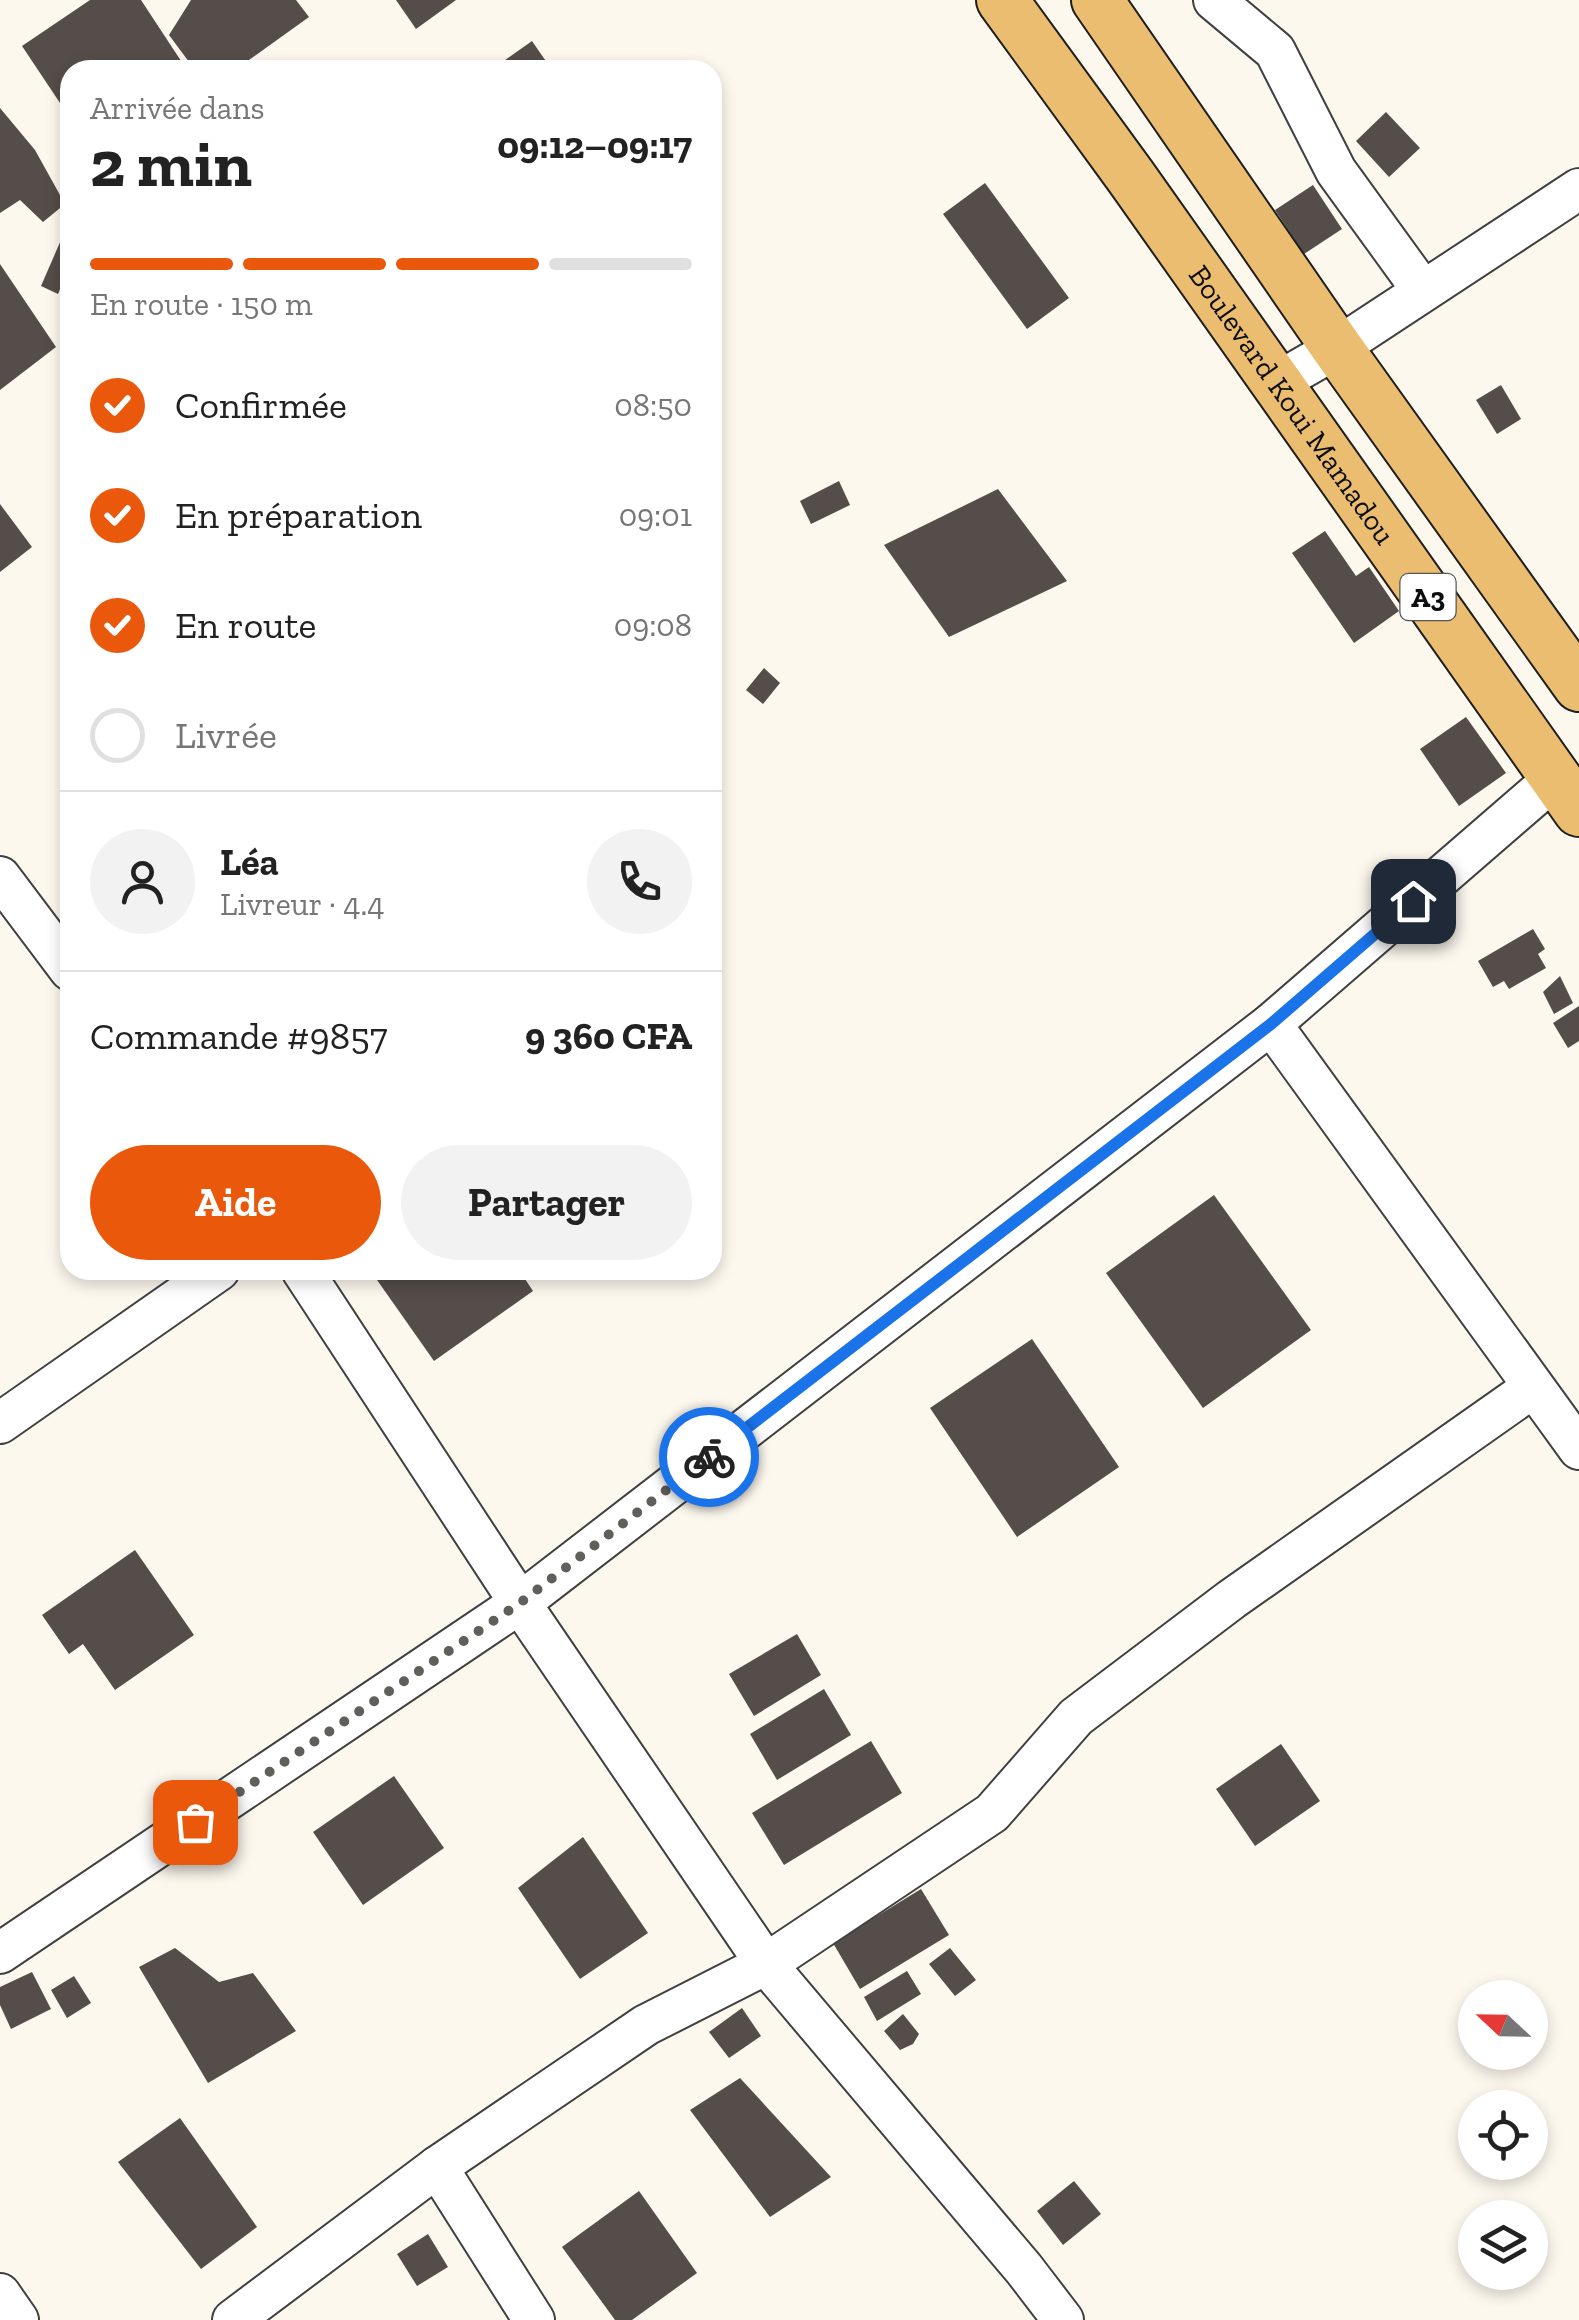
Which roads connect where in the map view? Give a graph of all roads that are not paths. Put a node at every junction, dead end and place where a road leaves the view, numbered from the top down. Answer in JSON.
{"nodes":[{"id":1,"x":1002,"y":0,"type":"edge"},
{"id":2,"x":1097,"y":0,"type":"edge"},
{"id":3,"x":1214,"y":0,"type":"edge"},
{"id":4,"x":1579,"y":189,"type":"edge"},
{"id":5,"x":1423,"y":291,"type":"junction"},
{"id":6,"x":1337,"y":348,"type":"junction"},
{"id":7,"x":1276,"y":383,"type":"junction"},
{"id":8,"x":1579,"y":686,"type":"edge"},
{"id":9,"x":1567,"y":795,"type":"edge"},
{"id":10,"x":0,"y":878,"type":"edge"},
{"id":11,"x":60,"y":957,"type":"edge"},
{"id":12,"x":1271,"y":1024,"type":"junction"},
{"id":13,"x":205,"y":1280,"type":"edge"},
{"id":14,"x":309,"y":1280,"type":"edge"},
{"id":15,"x":1532,"y":1388,"type":"junction"},
{"id":16,"x":0,"y":1423,"type":"edge"},
{"id":17,"x":1579,"y":1449,"type":"edge"},
{"id":18,"x":520,"y":1603,"type":"junction"},
{"id":19,"x":0,"y":1954,"type":"edge"},
{"id":20,"x":766,"y":1964,"type":"junction"},
{"id":21,"x":436,"y":2167,"type":"junction"},
{"id":22,"x":0,"y":2294,"type":"edge"},
{"id":23,"x":18,"y":2320,"type":"edge"},
{"id":24,"x":233,"y":2320,"type":"edge"},
{"id":25,"x":534,"y":2320,"type":"edge"},
{"id":26,"x":1062,"y":2320,"type":"edge"}],
"edges":[{"from":1,"to":7,"type":"main road","name":"Boulevard Koui Mamadou","number":"A3"},
{"from":2,"to":6,"type":"main road","number":"A3"},
{"from":3,"to":5,"type":"street"},
{"from":4,"to":5,"type":"street"},
{"from":5,"to":6,"type":"street"},
{"from":6,"to":7,"type":"street"},
{"from":6,"to":8,"type":"main road","number":"A3"},
{"from":7,"to":9,"type":"main road","name":"Boulevard Koui Mamadou","number":"A3"},
{"from":9,"to":12,"type":"street"},
{"from":10,"to":11,"type":"street"},
{"from":12,"to":15,"type":"street"},
{"from":12,"to":18,"type":"street"},
{"from":13,"to":16,"type":"street"},
{"from":14,"to":18,"type":"street"},
{"from":15,"to":17,"type":"street"},
{"from":15,"to":20,"type":"street"},
{"from":18,"to":19,"type":"street"},
{"from":18,"to":20,"type":"street"},
{"from":20,"to":21,"type":"street"},
{"from":20,"to":26,"type":"street"},
{"from":21,"to":24,"type":"street"},
{"from":21,"to":25,"type":"street"},
{"from":22,"to":23,"type":"street"}]}
